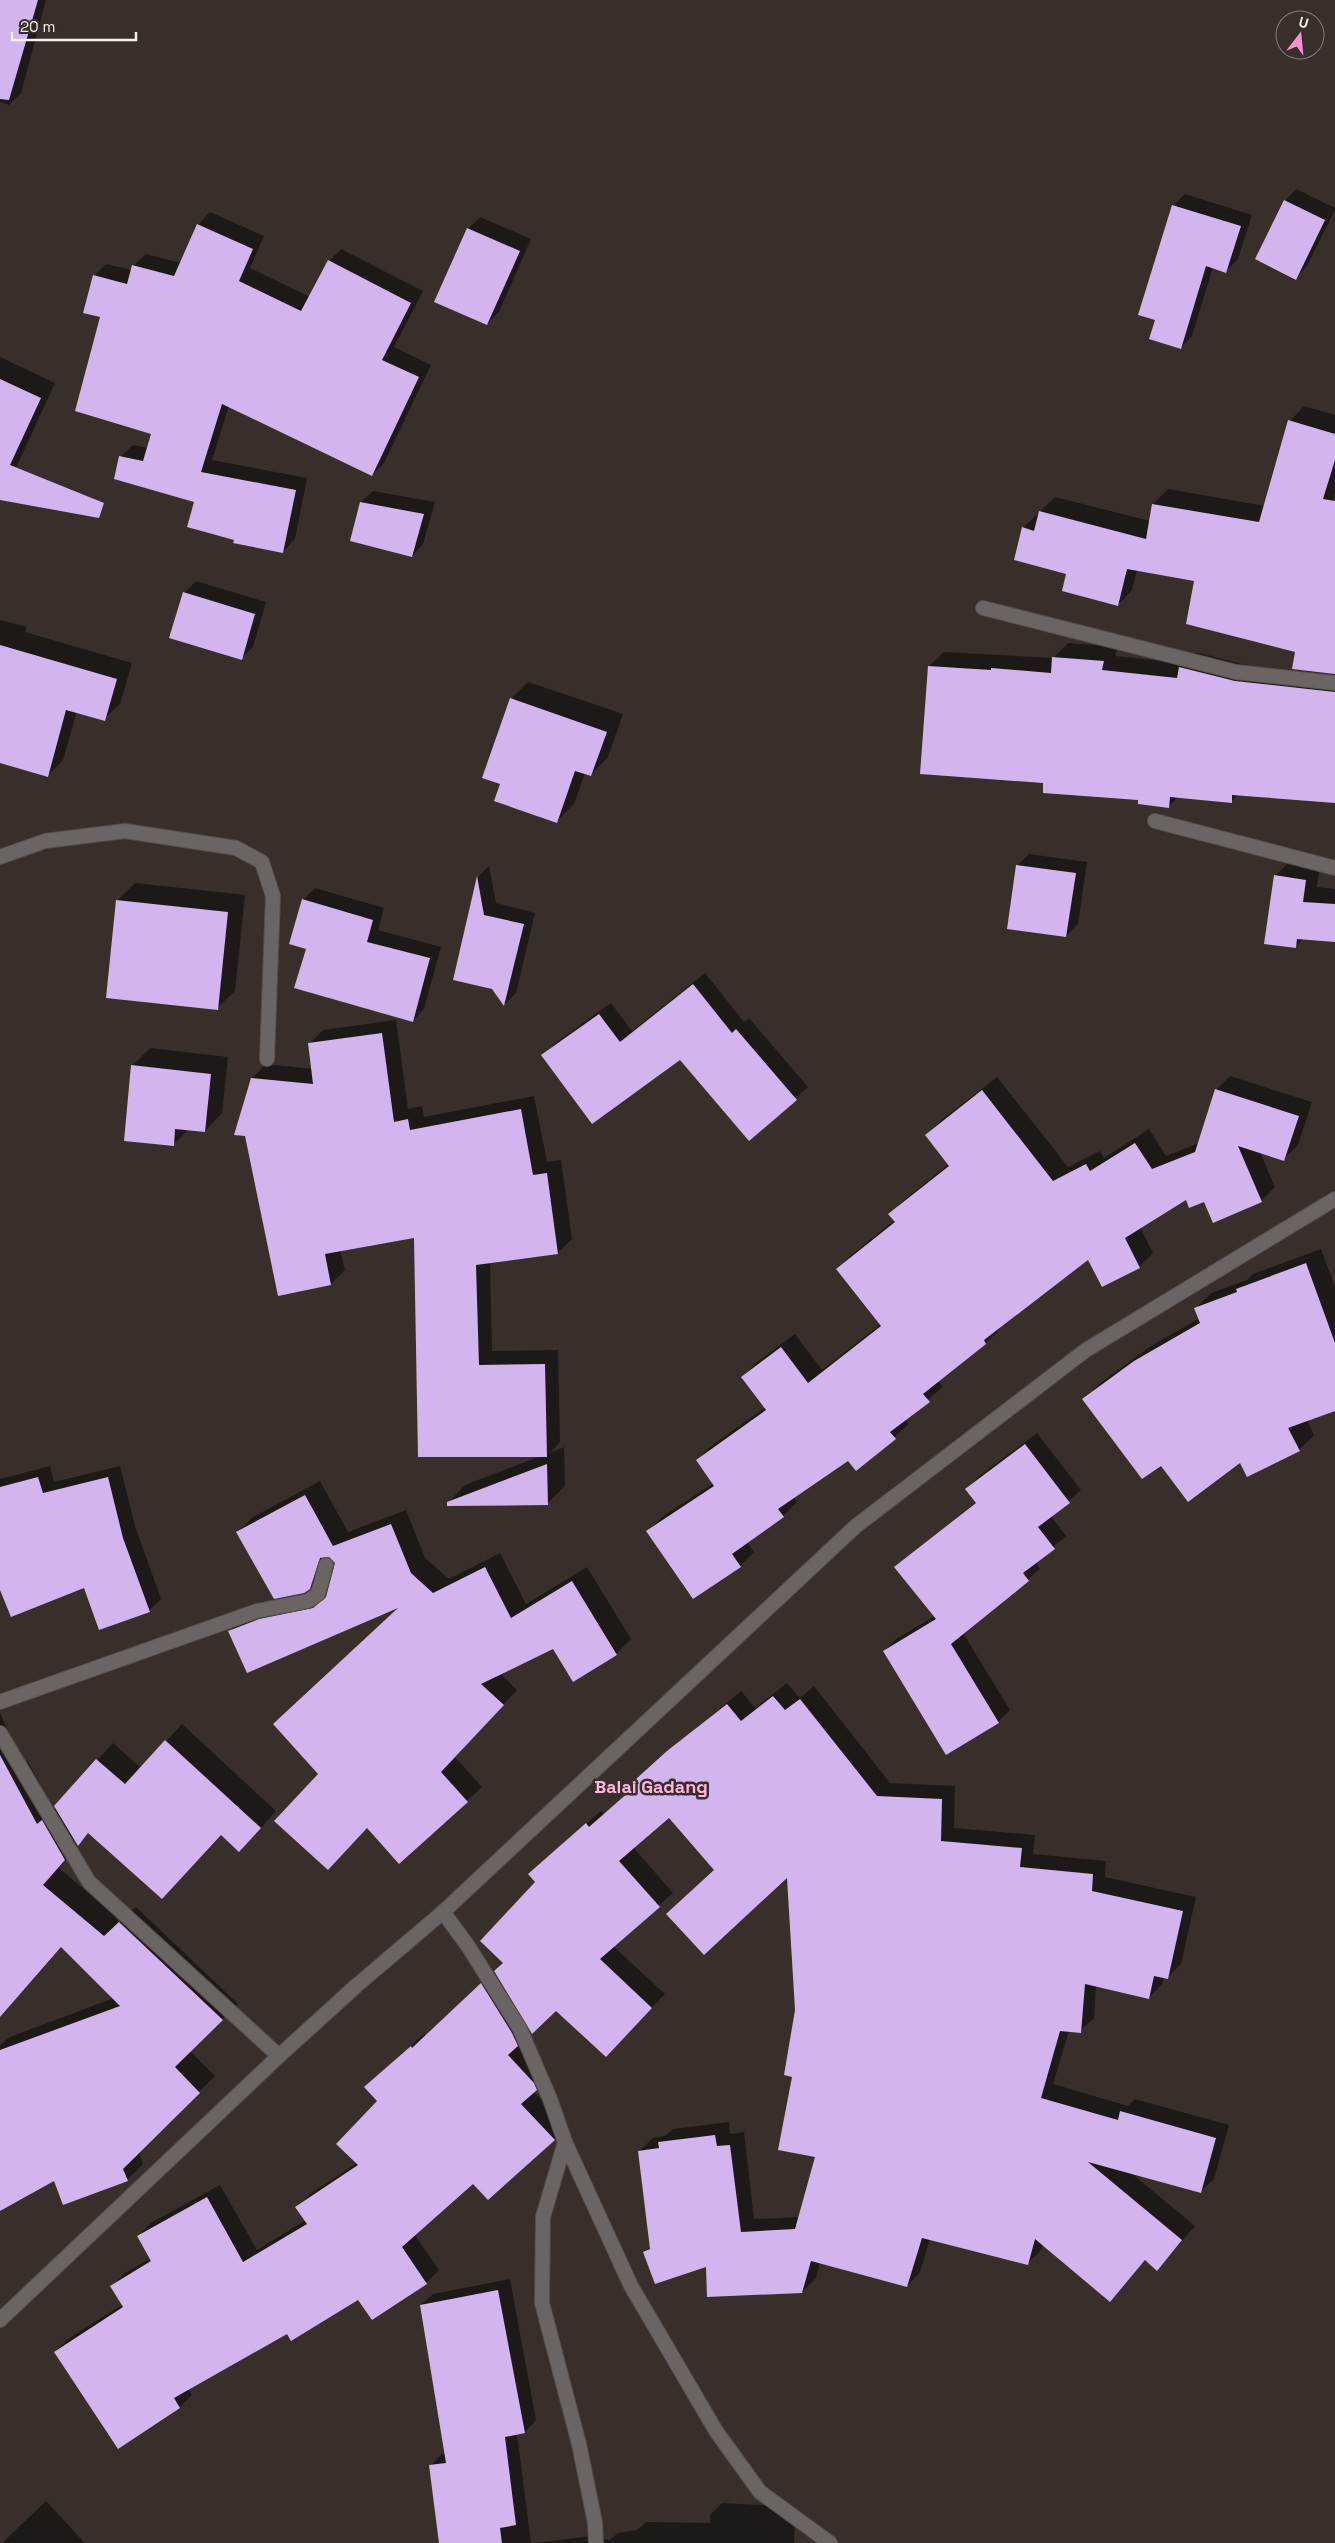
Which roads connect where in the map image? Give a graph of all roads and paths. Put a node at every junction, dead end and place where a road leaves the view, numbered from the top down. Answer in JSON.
{"nodes":[{"id":1,"x":983,"y":608,"type":"dead end"},
{"id":2,"x":1335,"y":683,"type":"edge"},
{"id":3,"x":1155,"y":821,"type":"dead end"},
{"id":4,"x":0,"y":856,"type":"edge"},
{"id":5,"x":1335,"y":868,"type":"edge"},
{"id":6,"x":267,"y":1059,"type":"dead end"},
{"id":7,"x":1335,"y":1198,"type":"edge"},
{"id":8,"x":326,"y":1565,"type":"dead end"},
{"id":9,"x":0,"y":1702,"type":"edge"},
{"id":10,"x":0,"y":1733,"type":"edge"},
{"id":11,"x":444,"y":1912,"type":"junction"},
{"id":12,"x":279,"y":2056,"type":"junction"},
{"id":13,"x":565,"y":2142,"type":"junction"},
{"id":14,"x":0,"y":2320,"type":"edge"},
{"id":15,"x":596,"y":2543,"type":"edge"},
{"id":16,"x":830,"y":2543,"type":"edge"}],
"edges":[{"from":1,"to":2,"type":"street"},
{"from":3,"to":5,"type":"street"},
{"from":4,"to":6,"type":"street"},
{"from":7,"to":11,"type":"street"},
{"from":8,"to":9,"type":"street"},
{"from":10,"to":12,"type":"street"},
{"from":11,"to":12,"type":"street"},
{"from":11,"to":13,"type":"street"},
{"from":12,"to":14,"type":"street"},
{"from":13,"to":15,"type":"street"},
{"from":13,"to":16,"type":"street"}]}
